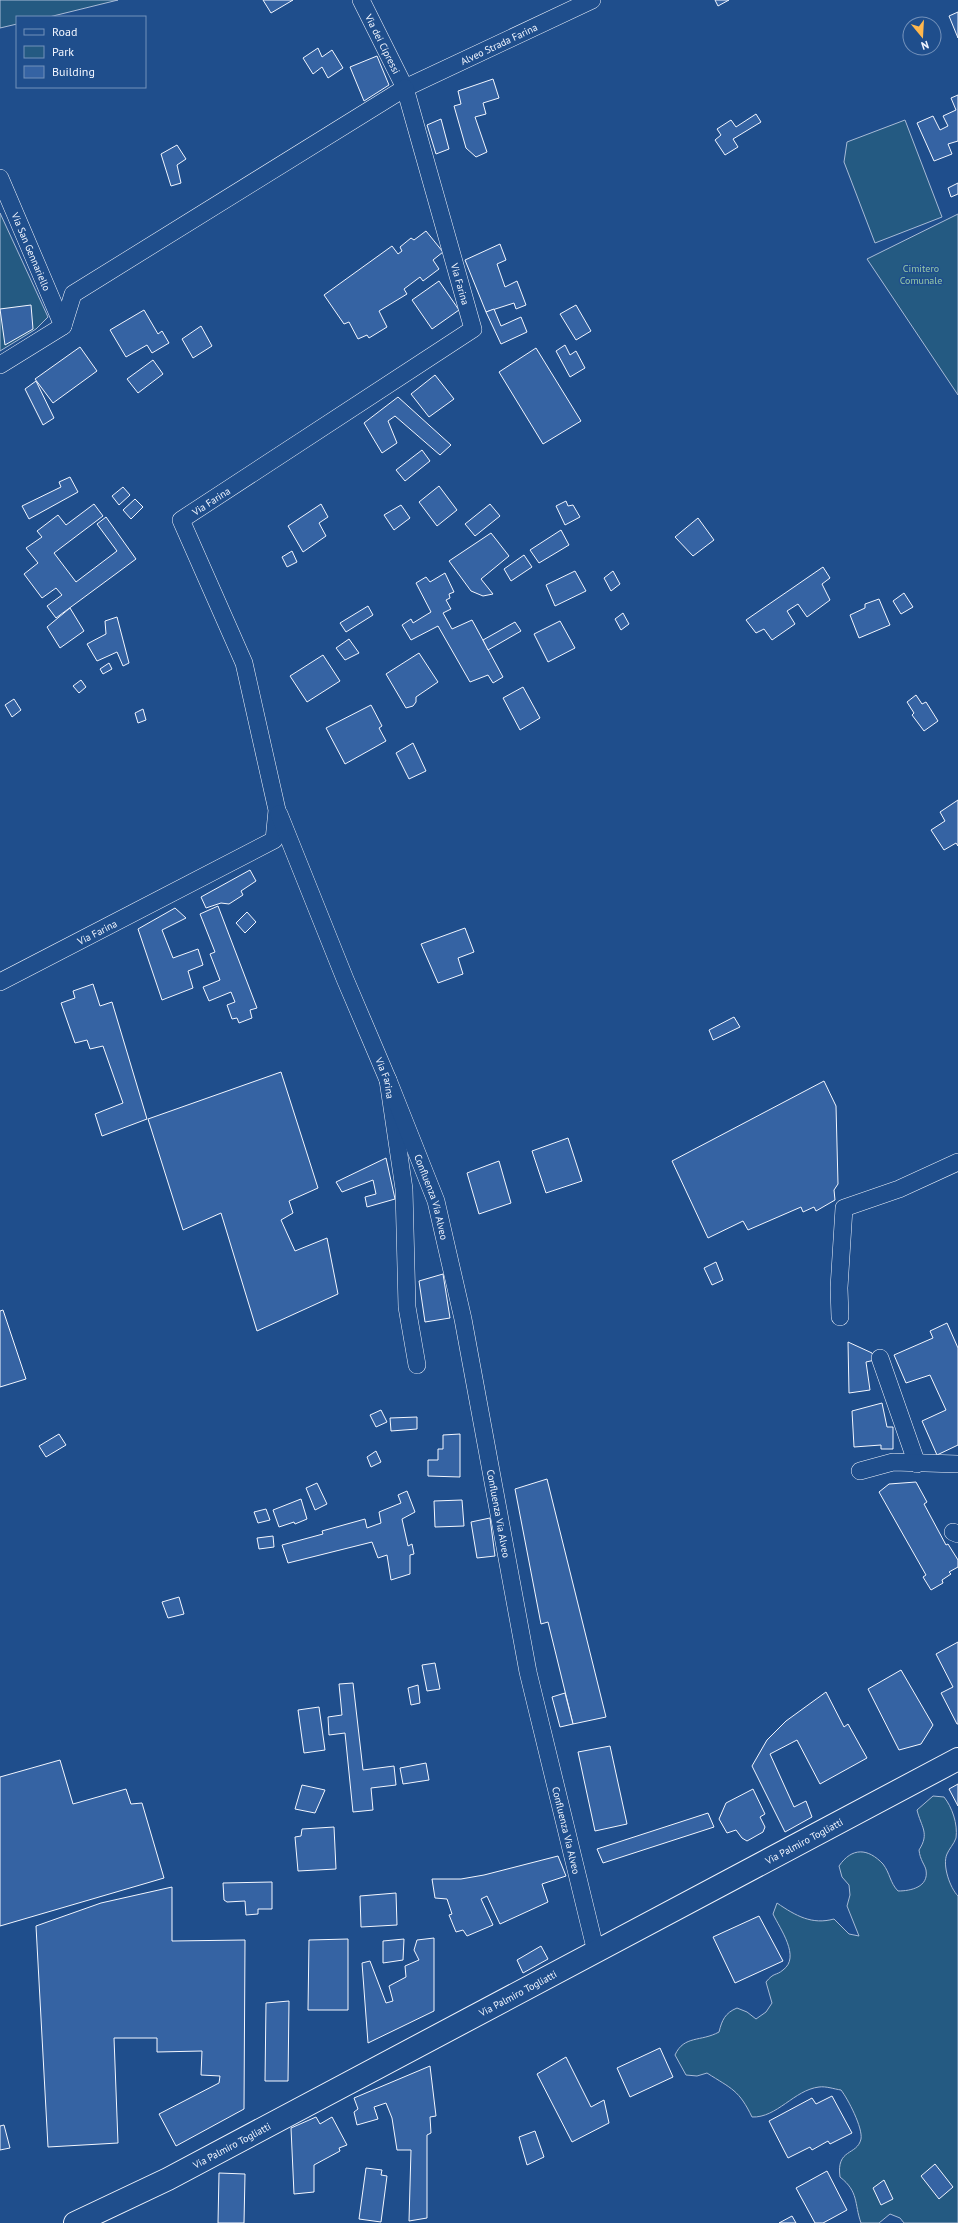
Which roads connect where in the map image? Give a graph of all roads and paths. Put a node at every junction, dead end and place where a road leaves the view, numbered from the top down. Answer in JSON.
{"nodes":[{"id":1,"x":361,"y":0,"type":"edge"},
{"id":2,"x":592,"y":0,"type":"edge"},
{"id":3,"x":405,"y":88,"type":"junction"},
{"id":4,"x":0,"y":178,"type":"edge"},
{"id":5,"x":63,"y":326,"type":"junction"},
{"id":6,"x":0,"y":365,"type":"edge"},
{"id":7,"x":277,"y":810,"type":"junction"},
{"id":8,"x":0,"y":982,"type":"edge"},
{"id":9,"x":388,"y":1080,"type":"junction"},
{"id":10,"x":958,"y":1162,"type":"edge"},
{"id":11,"x":840,"y":1317,"type":"dead end"},
{"id":12,"x":880,"y":1358,"type":"dead end"},
{"id":13,"x":417,"y":1365,"type":"dead end"},
{"id":14,"x":917,"y":1464,"type":"junction"},
{"id":15,"x":958,"y":1464,"type":"edge"},
{"id":16,"x":860,"y":1471,"type":"dead end"},
{"id":17,"x":958,"y":1759,"type":"edge"},
{"id":18,"x":596,"y":1952,"type":"junction"},
{"id":19,"x":75,"y":2223,"type":"edge"}],
"edges":[{"from":1,"to":3,"type":"street","name":"Via dei Cipressi"},
{"from":2,"to":3,"type":"street","name":"Alveo Strada Farina"},
{"from":3,"to":5,"type":"street"},
{"from":3,"to":7,"type":"street","name":"Via Farina"},
{"from":4,"to":5,"type":"street","name":"Via San Gennariello"},
{"from":5,"to":6,"type":"street"},
{"from":7,"to":8,"type":"street","name":"Via Farina"},
{"from":7,"to":9,"type":"street","name":"Via Farina"},
{"from":9,"to":13,"type":"street","name":"Via Farina"},
{"from":9,"to":18,"type":"street","name":"Confluenza Via Alveo"},
{"from":10,"to":11,"type":"street"},
{"from":12,"to":14,"type":"street"},
{"from":14,"to":15,"type":"street"},
{"from":14,"to":16,"type":"street"},
{"from":17,"to":18,"type":"street","name":"Via Palmiro Togliatti"},
{"from":18,"to":19,"type":"street","name":"Via Palmiro Togliatti"}]}
